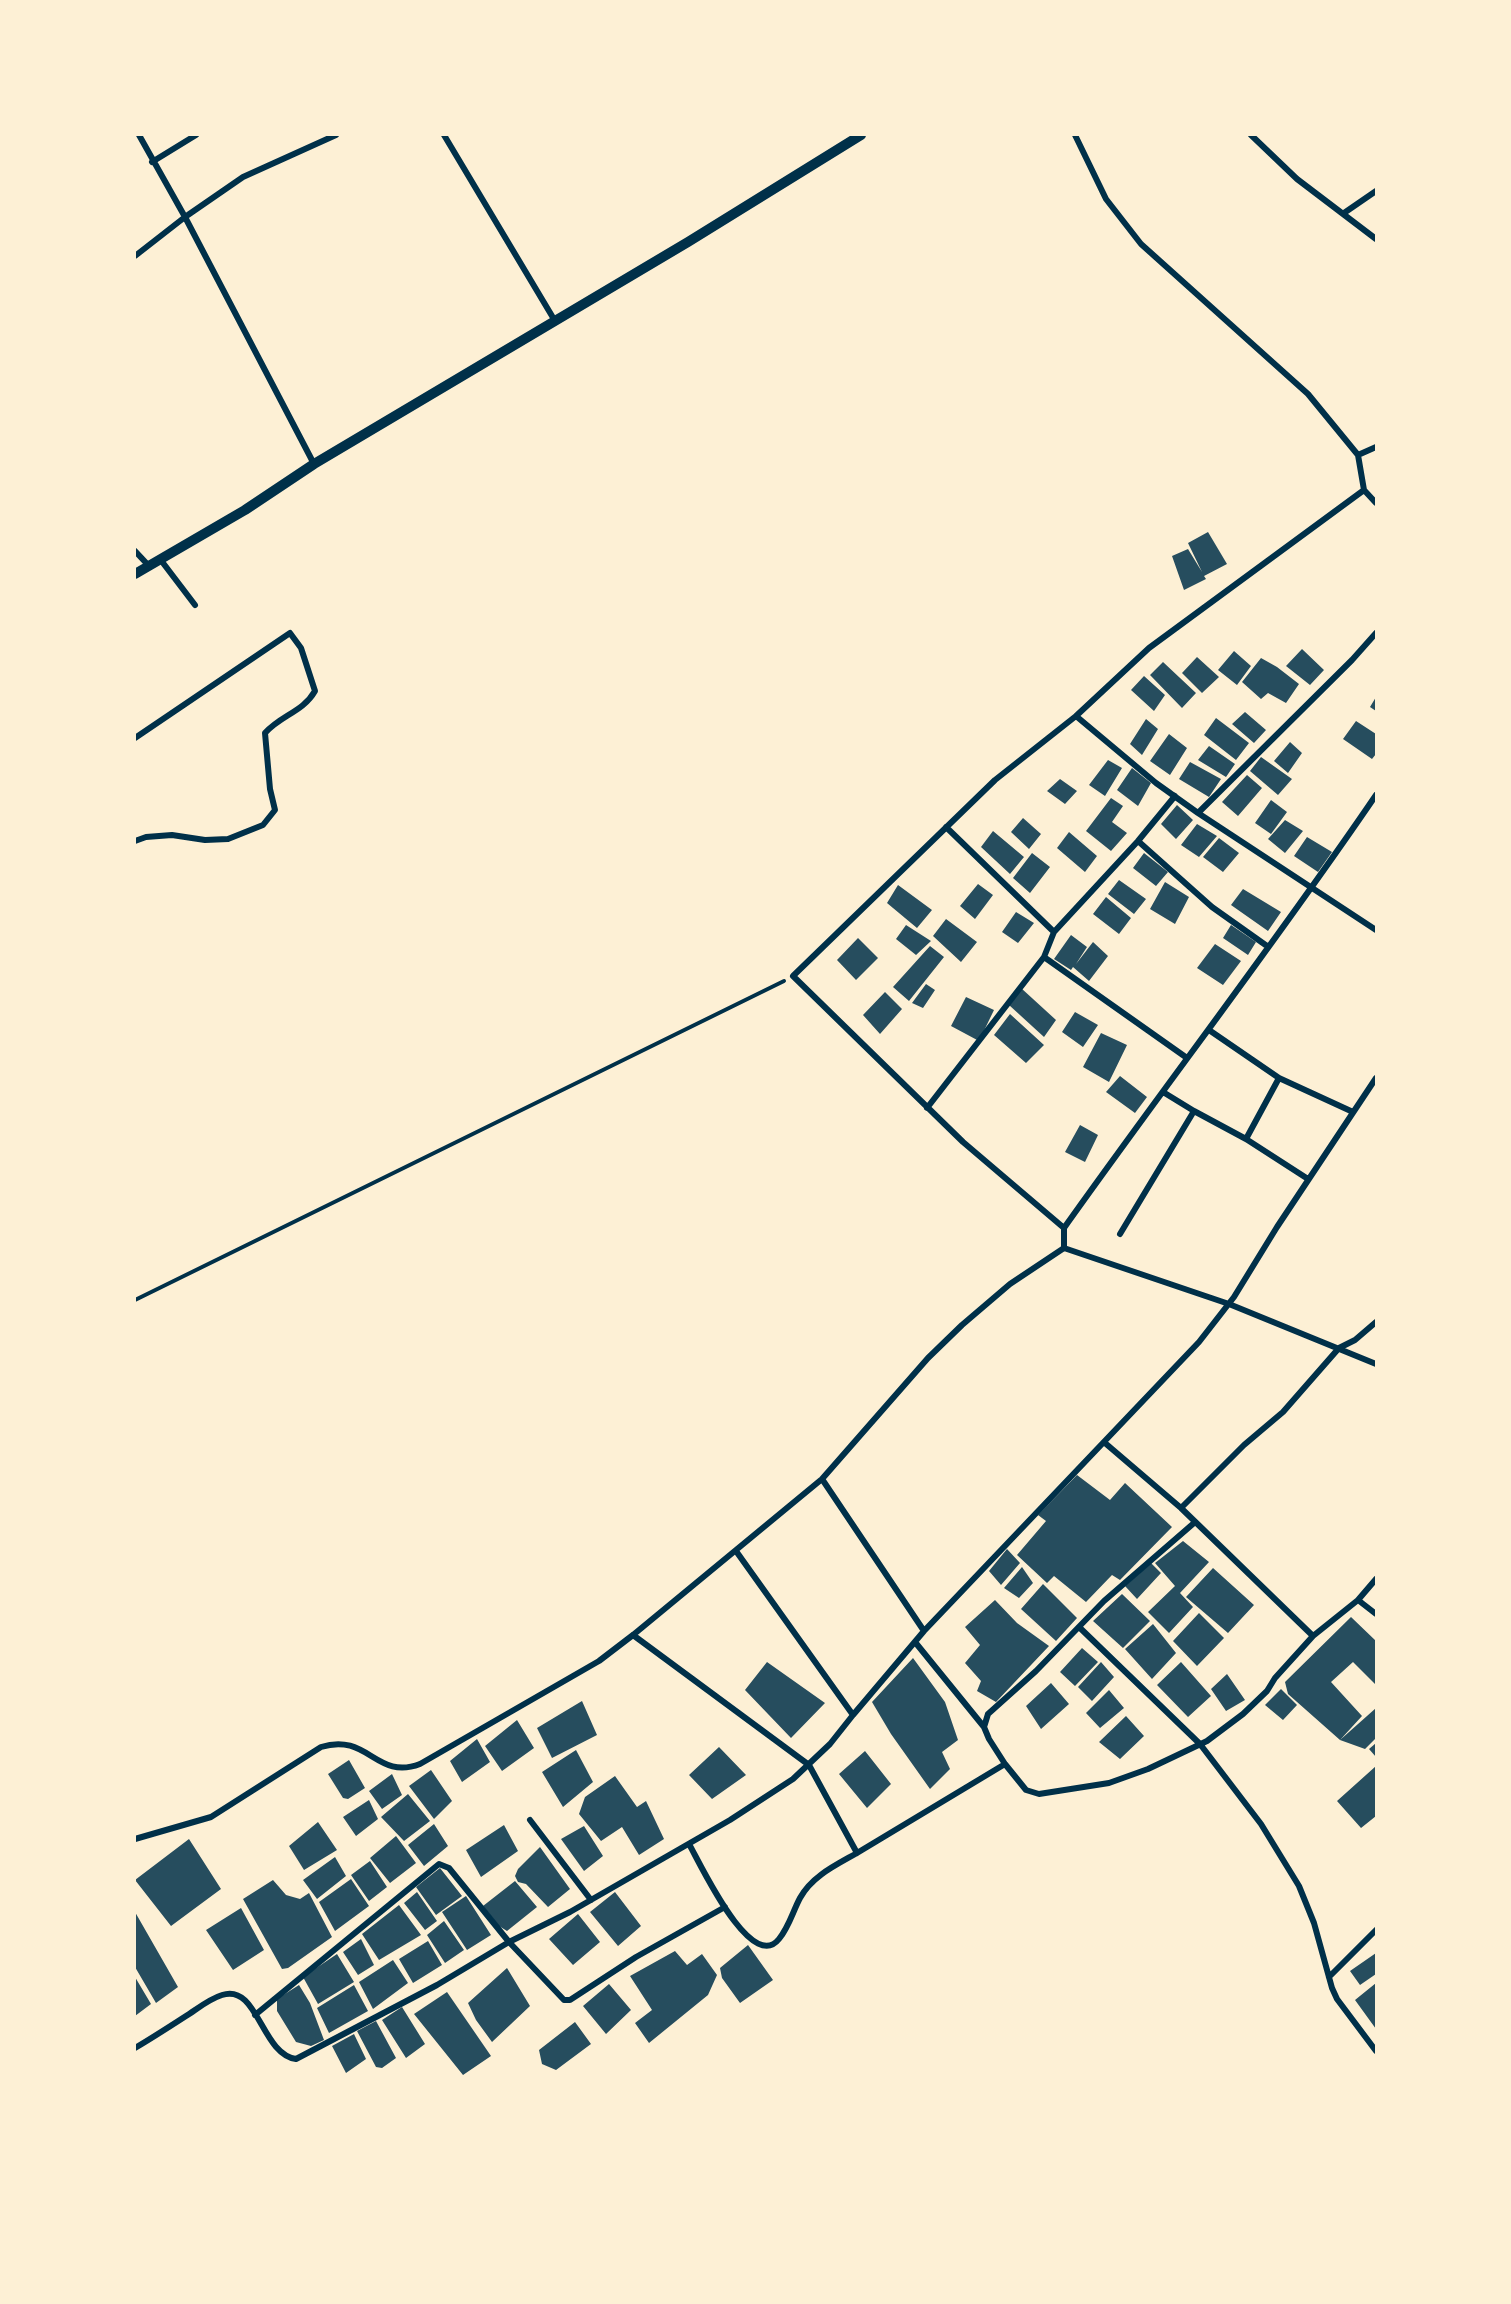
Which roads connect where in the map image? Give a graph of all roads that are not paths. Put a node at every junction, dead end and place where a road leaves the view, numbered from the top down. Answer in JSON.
{"nodes":[{"id":1,"x":139,"y":135,"type":"edge"},
{"id":2,"x":196,"y":135,"type":"edge"},
{"id":3,"x":336,"y":135,"type":"edge"},
{"id":4,"x":444,"y":135,"type":"edge"},
{"id":5,"x":861,"y":135,"type":"edge"},
{"id":6,"x":1075,"y":135,"type":"edge"},
{"id":7,"x":1251,"y":135,"type":"edge"},
{"id":8,"x":152,"y":162,"type":"junction"},
{"id":9,"x":1376,"y":191,"type":"edge"},
{"id":10,"x":1344,"y":213,"type":"junction"},
{"id":11,"x":185,"y":217,"type":"junction"},
{"id":12,"x":1376,"y":239,"type":"edge"},
{"id":13,"x":135,"y":256,"type":"edge"},
{"id":14,"x":556,"y":321,"type":"junction"},
{"id":15,"x":1376,"y":447,"type":"edge"},
{"id":16,"x":1358,"y":455,"type":"junction"},
{"id":17,"x":314,"y":464,"type":"junction"},
{"id":18,"x":1364,"y":490,"type":"junction"},
{"id":19,"x":1376,"y":503,"type":"edge"},
{"id":20,"x":135,"y":551,"type":"edge"},
{"id":21,"x":160,"y":559,"type":"junction"},
{"id":22,"x":149,"y":566,"type":"junction"},
{"id":23,"x":135,"y":574,"type":"edge"},
{"id":24,"x":195,"y":605,"type":"dead end"},
{"id":25,"x":1376,"y":633,"type":"edge"},
{"id":26,"x":1076,"y":716,"type":"junction"},
{"id":27,"x":135,"y":738,"type":"edge"},
{"id":28,"x":1376,"y":795,"type":"edge"},
{"id":29,"x":1175,"y":796,"type":"junction"},
{"id":30,"x":1198,"y":813,"type":"junction"},
{"id":31,"x":946,"y":827,"type":"junction"},
{"id":32,"x":135,"y":841,"type":"edge"},
{"id":33,"x":1138,"y":841,"type":"junction"},
{"id":34,"x":1311,"y":889,"type":"junction"},
{"id":35,"x":1376,"y":930,"type":"edge"},
{"id":36,"x":1054,"y":932,"type":"junction"},
{"id":37,"x":1267,"y":946,"type":"junction"},
{"id":38,"x":1044,"y":957,"type":"junction"},
{"id":39,"x":1209,"y":1030,"type":"junction"},
{"id":40,"x":1187,"y":1058,"type":"junction"},
{"id":41,"x":1279,"y":1078,"type":"junction"},
{"id":42,"x":1376,"y":1078,"type":"edge"},
{"id":43,"x":1163,"y":1092,"type":"junction"},
{"id":44,"x":927,"y":1108,"type":"junction"},
{"id":45,"x":1194,"y":1112,"type":"junction"},
{"id":46,"x":1353,"y":1112,"type":"junction"},
{"id":47,"x":1245,"y":1139,"type":"junction"},
{"id":48,"x":1308,"y":1179,"type":"junction"},
{"id":49,"x":1064,"y":1228,"type":"junction"},
{"id":50,"x":1120,"y":1234,"type":"dead end"},
{"id":51,"x":1064,"y":1248,"type":"junction"},
{"id":52,"x":1229,"y":1304,"type":"junction"},
{"id":53,"x":1376,"y":1322,"type":"edge"},
{"id":54,"x":1339,"y":1348,"type":"junction"},
{"id":55,"x":1376,"y":1364,"type":"edge"},
{"id":56,"x":1105,"y":1443,"type":"junction"},
{"id":57,"x":822,"y":1479,"type":"junction"},
{"id":58,"x":1181,"y":1508,"type":"junction"},
{"id":59,"x":1194,"y":1523,"type":"junction"},
{"id":60,"x":736,"y":1551,"type":"junction"},
{"id":61,"x":1376,"y":1579,"type":"edge"},
{"id":62,"x":1358,"y":1600,"type":"junction"},
{"id":63,"x":1376,"y":1614,"type":"edge"},
{"id":64,"x":1079,"y":1627,"type":"junction"},
{"id":65,"x":924,"y":1631,"type":"junction"},
{"id":66,"x":633,"y":1635,"type":"junction"},
{"id":67,"x":1313,"y":1636,"type":"junction"},
{"id":68,"x":915,"y":1642,"type":"junction"},
{"id":69,"x":853,"y":1715,"type":"junction"},
{"id":70,"x":984,"y":1726,"type":"junction"},
{"id":71,"x":1200,"y":1744,"type":"junction"},
{"id":72,"x":1005,"y":1764,"type":"junction"},
{"id":73,"x":809,"y":1765,"type":"junction"},
{"id":74,"x":530,"y":1820,"type":"dead end"},
{"id":75,"x":135,"y":1839,"type":"edge"},
{"id":76,"x":689,"y":1844,"type":"junction"},
{"id":77,"x":857,"y":1853,"type":"junction"},
{"id":78,"x":591,"y":1900,"type":"junction"},
{"id":79,"x":725,"y":1907,"type":"junction"},
{"id":80,"x":1376,"y":1930,"type":"edge"},
{"id":81,"x":510,"y":1942,"type":"junction"},
{"id":82,"x":1329,"y":1977,"type":"junction"},
{"id":83,"x":255,"y":2015,"type":"junction"},
{"id":84,"x":135,"y":2048,"type":"edge"},
{"id":85,"x":1376,"y":2051,"type":"edge"}],
"edges":[{"from":1,"to":8,"type":"street"},
{"from":2,"to":8,"type":"street"},
{"from":3,"to":11,"type":"street"},
{"from":4,"to":14,"type":"street"},
{"from":5,"to":14,"type":"street"},
{"from":6,"to":16,"type":"street"},
{"from":7,"to":10,"type":"street"},
{"from":8,"to":11,"type":"street"},
{"from":9,"to":10,"type":"street"},
{"from":10,"to":12,"type":"street"},
{"from":11,"to":13,"type":"street"},
{"from":11,"to":17,"type":"street"},
{"from":14,"to":17,"type":"street"},
{"from":15,"to":16,"type":"street"},
{"from":16,"to":18,"type":"street"},
{"from":17,"to":21,"type":"street"},
{"from":18,"to":19,"type":"street"},
{"from":18,"to":26,"type":"street"},
{"from":20,"to":22,"type":"street"},
{"from":21,"to":22,"type":"street"},
{"from":21,"to":24,"type":"street"},
{"from":22,"to":23,"type":"street"},
{"from":25,"to":30,"type":"street"},
{"from":26,"to":29,"type":"street"},
{"from":26,"to":31,"type":"street"},
{"from":27,"to":32,"type":"street"},
{"from":28,"to":34,"type":"street"},
{"from":29,"to":30,"type":"street"},
{"from":29,"to":33,"type":"street"},
{"from":30,"to":34,"type":"street"},
{"from":31,"to":36,"type":"street"},
{"from":31,"to":44,"type":"street"},
{"from":33,"to":36,"type":"street"},
{"from":33,"to":37,"type":"street"},
{"from":34,"to":35,"type":"street"},
{"from":34,"to":37,"type":"street"},
{"from":36,"to":38,"type":"street"},
{"from":37,"to":39,"type":"street"},
{"from":38,"to":40,"type":"street"},
{"from":38,"to":44,"type":"street"},
{"from":39,"to":40,"type":"street"},
{"from":39,"to":41,"type":"street"},
{"from":40,"to":43,"type":"street"},
{"from":41,"to":46,"type":"street"},
{"from":41,"to":47,"type":"street"},
{"from":42,"to":46,"type":"street"},
{"from":43,"to":45,"type":"street"},
{"from":43,"to":49,"type":"street"},
{"from":44,"to":49,"type":"street"},
{"from":45,"to":47,"type":"street"},
{"from":45,"to":50,"type":"street"},
{"from":46,"to":48,"type":"street"},
{"from":47,"to":48,"type":"street"},
{"from":48,"to":52,"type":"street"},
{"from":49,"to":51,"type":"street"},
{"from":51,"to":52,"type":"street"},
{"from":51,"to":57,"type":"street"},
{"from":52,"to":54,"type":"street"},
{"from":52,"to":56,"type":"street"},
{"from":53,"to":54,"type":"street"},
{"from":54,"to":55,"type":"street"},
{"from":54,"to":58,"type":"street"},
{"from":56,"to":58,"type":"street"},
{"from":56,"to":65,"type":"street"},
{"from":57,"to":60,"type":"street"},
{"from":57,"to":65,"type":"street"},
{"from":58,"to":59,"type":"street"},
{"from":59,"to":64,"type":"street"},
{"from":59,"to":67,"type":"street"},
{"from":60,"to":66,"type":"street"},
{"from":60,"to":69,"type":"street"},
{"from":61,"to":62,"type":"street"},
{"from":62,"to":63,"type":"street"},
{"from":62,"to":67,"type":"street"},
{"from":64,"to":70,"type":"street"},
{"from":64,"to":71,"type":"street"},
{"from":65,"to":68,"type":"street"},
{"from":66,"to":73,"type":"street"},
{"from":66,"to":75,"type":"street"},
{"from":67,"to":71,"type":"street"},
{"from":68,"to":69,"type":"street"},
{"from":68,"to":70,"type":"street"},
{"from":69,"to":73,"type":"street"},
{"from":70,"to":72,"type":"street"},
{"from":71,"to":72,"type":"street"},
{"from":71,"to":82,"type":"street"},
{"from":72,"to":77,"type":"street"},
{"from":73,"to":76,"type":"street"},
{"from":73,"to":77,"type":"street"},
{"from":74,"to":78,"type":"street"},
{"from":76,"to":78,"type":"street"},
{"from":76,"to":79,"type":"street"},
{"from":77,"to":79,"type":"street"},
{"from":78,"to":81,"type":"street"},
{"from":79,"to":81,"type":"street"},
{"from":80,"to":82,"type":"street"},
{"from":81,"to":83,"type":"street"},
{"from":81,"to":83,"type":"street"},
{"from":82,"to":85,"type":"street"},
{"from":83,"to":84,"type":"street"}]}
